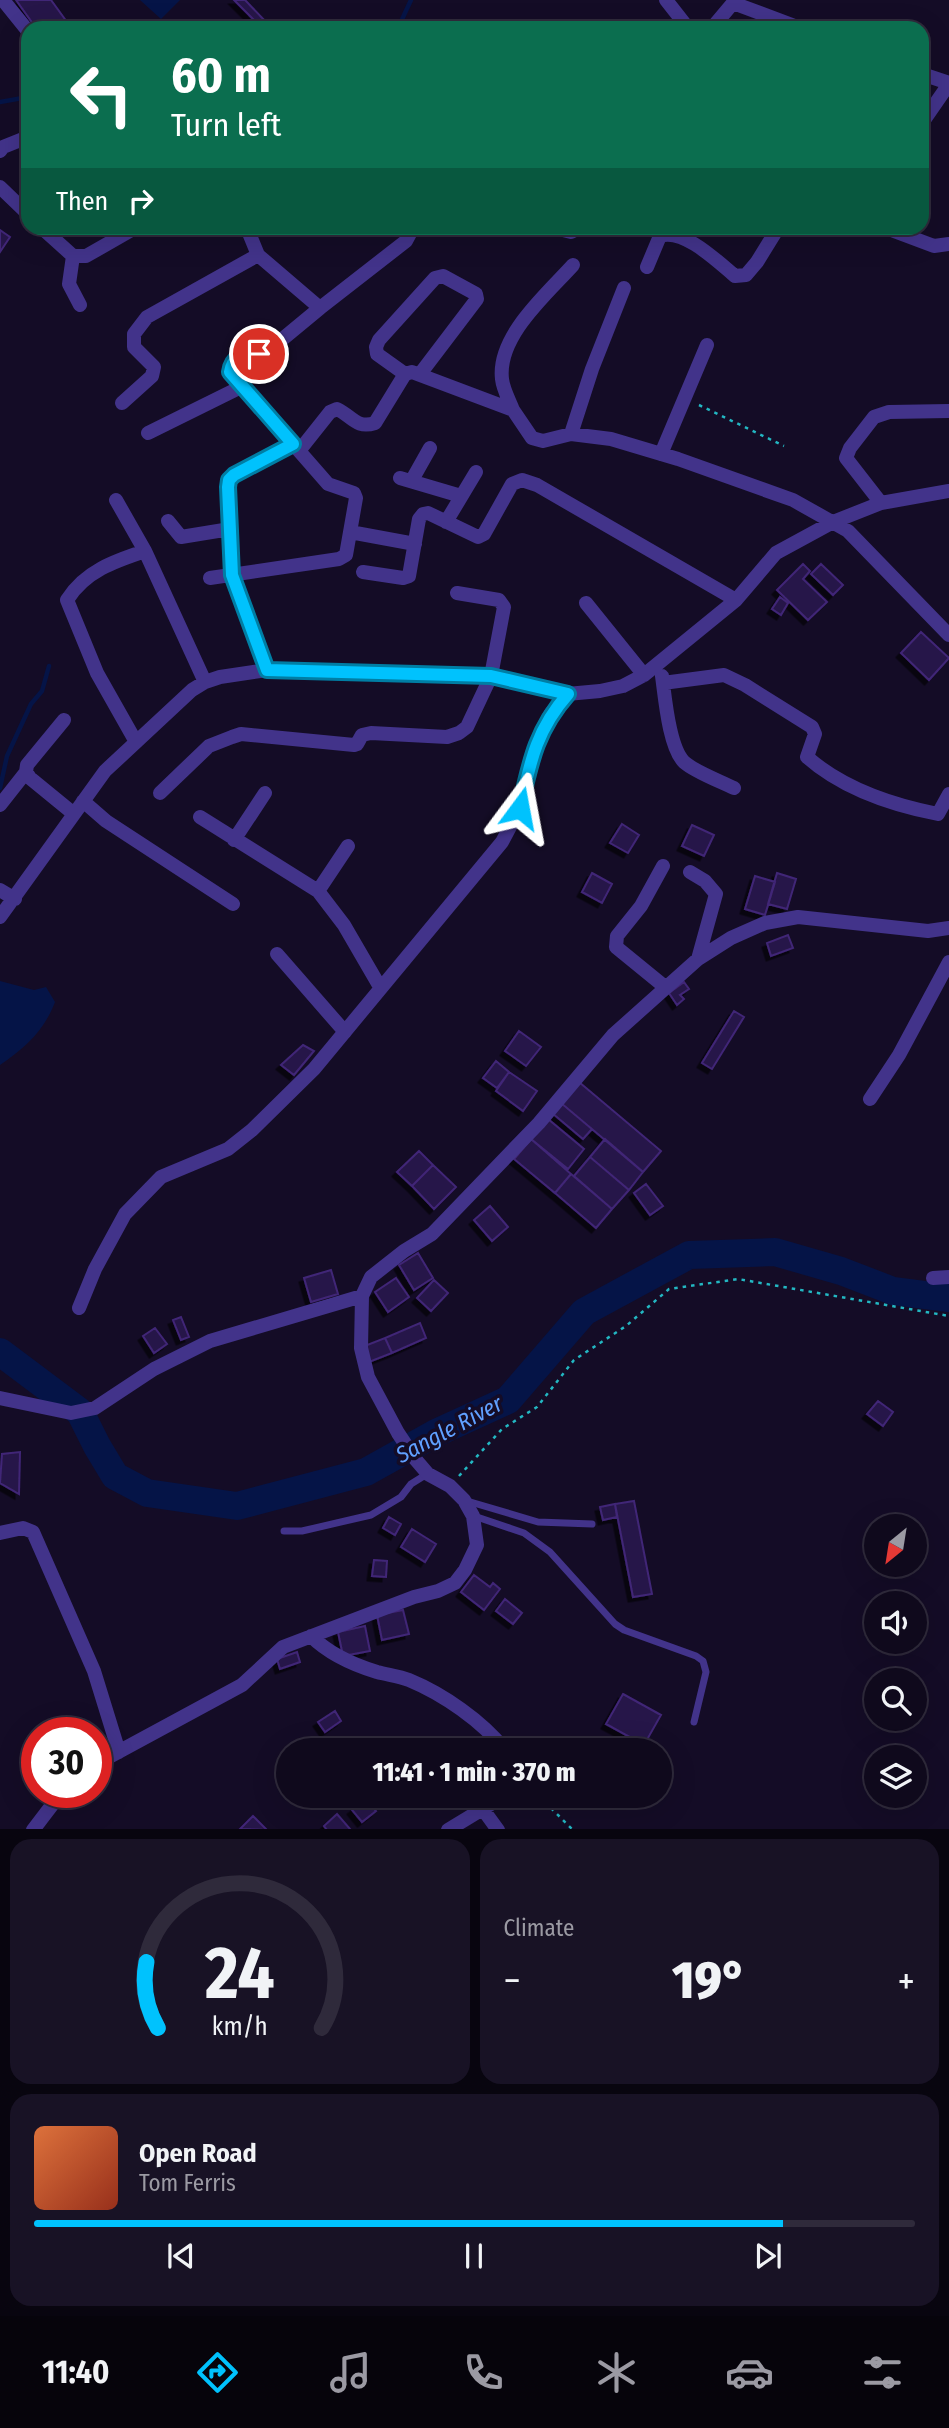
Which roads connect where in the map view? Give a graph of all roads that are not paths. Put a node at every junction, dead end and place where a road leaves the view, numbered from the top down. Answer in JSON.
{"nodes":[{"id":1,"x":4,"y":0,"type":"edge"},
{"id":2,"x":666,"y":0,"type":"edge"},
{"id":3,"x":748,"y":3,"type":"edge"},
{"id":4,"x":682,"y":21,"type":"edge"},
{"id":5,"x":718,"y":21,"type":"edge"},
{"id":6,"x":785,"y":21,"type":"edge"},
{"id":7,"x":21,"y":22,"type":"edge"},
{"id":8,"x":929,"y":77,"type":"edge"},
{"id":9,"x":949,"y":84,"type":"edge"},
{"id":10,"x":929,"y":113,"type":"edge"},
{"id":11,"x":21,"y":140,"type":"edge"},
{"id":12,"x":0,"y":151,"type":"edge"},
{"id":13,"x":0,"y":187,"type":"edge"},
{"id":14,"x":21,"y":207,"type":"edge"},
{"id":15,"x":50,"y":235,"type":"edge"},
{"id":16,"x":123,"y":235,"type":"edge"},
{"id":17,"x":250,"y":235,"type":"edge"},
{"id":18,"x":409,"y":235,"type":"edge"},
{"id":19,"x":662,"y":235,"type":"edge"},
{"id":20,"x":674,"y":235,"type":"edge"},
{"id":21,"x":774,"y":235,"type":"edge"},
{"id":22,"x":905,"y":235,"type":"edge"},
{"id":23,"x":949,"y":244,"type":"edge"},
{"id":24,"x":258,"y":255,"type":"junction"},
{"id":25,"x":73,"y":256,"type":"junction"},
{"id":26,"x":573,"y":265,"type":"dead end"},
{"id":27,"x":647,"y":267,"type":"dead end"},
{"id":28,"x":624,"y":288,"type":"dead end"},
{"id":29,"x":80,"y":305,"type":"dead end"},
{"id":30,"x":320,"y":308,"type":"junction"},
{"id":31,"x":708,"y":345,"type":"dead end"},
{"id":32,"x":412,"y":374,"type":"junction"},
{"id":33,"x":241,"y":387,"type":"junction"},
{"id":34,"x":122,"y":403,"type":"dead end"},
{"id":35,"x":513,"y":410,"type":"junction"},
{"id":36,"x":949,"y":411,"type":"edge"},
{"id":37,"x":148,"y":433,"type":"dead end"},
{"id":38,"x":571,"y":434,"type":"junction"},
{"id":39,"x":296,"y":448,"type":"junction"},
{"id":40,"x":430,"y":448,"type":"dead end"},
{"id":41,"x":661,"y":454,"type":"junction"},
{"id":42,"x":476,"y":472,"type":"dead end"},
{"id":43,"x":949,"y":491,"type":"edge"},
{"id":44,"x":461,"y":496,"type":"junction"},
{"id":45,"x":116,"y":500,"type":"dead end"},
{"id":46,"x":881,"y":503,"type":"junction"},
{"id":47,"x":168,"y":521,"type":"dead end"},
{"id":48,"x":446,"y":522,"type":"junction"},
{"id":49,"x":833,"y":522,"type":"junction"},
{"id":50,"x":230,"y":529,"type":"junction"},
{"id":51,"x":350,"y":532,"type":"junction"},
{"id":52,"x":415,"y":544,"type":"junction"},
{"id":53,"x":145,"y":551,"type":"junction"},
{"id":54,"x":363,"y":572,"type":"dead end"},
{"id":55,"x":232,"y":575,"type":"junction"},
{"id":56,"x":210,"y":578,"type":"dead end"},
{"id":57,"x":457,"y":593,"type":"dead end"},
{"id":58,"x":736,"y":600,"type":"junction"},
{"id":59,"x":586,"y":603,"type":"dead end"},
{"id":60,"x":949,"y":635,"type":"edge"},
{"id":61,"x":660,"y":661,"type":"junction"},
{"id":62,"x":267,"y":670,"type":"junction"},
{"id":63,"x":491,"y":676,"type":"junction"},
{"id":64,"x":644,"y":676,"type":"junction"},
{"id":65,"x":205,"y":682,"type":"junction"},
{"id":66,"x":663,"y":683,"type":"junction"},
{"id":67,"x":568,"y":694,"type":"junction"},
{"id":68,"x":64,"y":720,"type":"dead end"},
{"id":69,"x":136,"y":741,"type":"junction"},
{"id":70,"x":26,"y":772,"type":"junction"},
{"id":71,"x":734,"y":788,"type":"dead end"},
{"id":72,"x":160,"y":793,"type":"dead end"},
{"id":73,"x":265,"y":793,"type":"dead end"},
{"id":74,"x":949,"y":794,"type":"edge"},
{"id":75,"x":83,"y":801,"type":"junction"},
{"id":76,"x":0,"y":805,"type":"edge"},
{"id":77,"x":74,"y":814,"type":"junction"},
{"id":78,"x":201,"y":817,"type":"dead end"},
{"id":79,"x":234,"y":841,"type":"junction"},
{"id":80,"x":348,"y":846,"type":"dead end"},
{"id":81,"x":663,"y":866,"type":"dead end"},
{"id":82,"x":690,"y":872,"type":"dead end"},
{"id":83,"x":0,"y":890,"type":"edge"},
{"id":84,"x":318,"y":891,"type":"junction"},
{"id":85,"x":15,"y":899,"type":"junction"},
{"id":86,"x":233,"y":904,"type":"dead end"},
{"id":87,"x":0,"y":917,"type":"edge"},
{"id":88,"x":949,"y":928,"type":"edge"},
{"id":89,"x":277,"y":954,"type":"dead end"},
{"id":90,"x":698,"y":959,"type":"junction"},
{"id":91,"x":949,"y":962,"type":"edge"},
{"id":92,"x":380,"y":987,"type":"junction"},
{"id":93,"x":665,"y":987,"type":"junction"},
{"id":94,"x":345,"y":1032,"type":"junction"},
{"id":95,"x":870,"y":1099,"type":"dead end"},
{"id":96,"x":949,"y":1277,"type":"edge"},
{"id":97,"x":933,"y":1278,"type":"dead end"},
{"id":98,"x":362,"y":1296,"type":"junction"},
{"id":99,"x":79,"y":1308,"type":"dead end"},
{"id":100,"x":0,"y":1398,"type":"edge"},
{"id":101,"x":428,"y":1474,"type":"junction"},
{"id":102,"x":464,"y":1500,"type":"junction"},
{"id":103,"x":473,"y":1516,"type":"junction"},
{"id":104,"x":592,"y":1524,"type":"dead end"},
{"id":105,"x":284,"y":1531,"type":"dead end"},
{"id":106,"x":0,"y":1532,"type":"edge"},
{"id":107,"x":311,"y":1636,"type":"junction"},
{"id":108,"x":694,"y":1722,"type":"dead end"},
{"id":109,"x":496,"y":1738,"type":"edge"},
{"id":110,"x":119,"y":1752,"type":"junction"},
{"id":111,"x":112,"y":1756,"type":"edge"},
{"id":112,"x":49,"y":1808,"type":"edge"},
{"id":113,"x":482,"y":1808,"type":"joint"},
{"id":114,"x":33,"y":1829,"type":"edge"},
{"id":115,"x":448,"y":1829,"type":"edge"},
{"id":116,"x":498,"y":1829,"type":"edge"}],
"edges":[{"from":1,"to":7,"type":"street"},
{"from":2,"to":4,"type":"street"},
{"from":3,"to":5,"type":"street"},
{"from":3,"to":6,"type":"street"},
{"from":8,"to":9,"type":"street"},
{"from":9,"to":10,"type":"street"},
{"from":11,"to":12,"type":"street"},
{"from":13,"to":14,"type":"street"},
{"from":15,"to":25,"type":"street"},
{"from":16,"to":25,"type":"street"},
{"from":17,"to":24,"type":"street"},
{"from":18,"to":30,"type":"street"},
{"from":19,"to":27,"type":"street"},
{"from":20,"to":21,"type":"street"},
{"from":22,"to":23,"type":"street"},
{"from":24,"to":30,"type":"street"},
{"from":24,"to":34,"type":"street"},
{"from":25,"to":29,"type":"street"},
{"from":26,"to":35,"type":"street"},
{"from":28,"to":38,"type":"street"},
{"from":30,"to":33,"type":"street"},
{"from":31,"to":41,"type":"street"},
{"from":32,"to":32,"type":"street"},
{"from":32,"to":35,"type":"street"},
{"from":32,"to":39,"type":"street"},
{"from":33,"to":37,"type":"street"},
{"from":33,"to":39,"type":"street"},
{"from":35,"to":38,"type":"street"},
{"from":36,"to":46,"type":"street"},
{"from":38,"to":41,"type":"street"},
{"from":39,"to":50,"type":"street"},
{"from":39,"to":51,"type":"street"},
{"from":40,"to":44,"type":"street"},
{"from":41,"to":49,"type":"street"},
{"from":42,"to":44,"type":"street"},
{"from":43,"to":46,"type":"street"},
{"from":44,"to":48,"type":"street"},
{"from":45,"to":53,"type":"street"},
{"from":46,"to":49,"type":"street"},
{"from":47,"to":50,"type":"street"},
{"from":48,"to":52,"type":"street"},
{"from":48,"to":58,"type":"street"},
{"from":49,"to":58,"type":"street"},
{"from":49,"to":60,"type":"street"},
{"from":50,"to":55,"type":"street"},
{"from":51,"to":52,"type":"street"},
{"from":51,"to":55,"type":"street"},
{"from":52,"to":54,"type":"street"},
{"from":53,"to":65,"type":"street"},
{"from":53,"to":69,"type":"street"},
{"from":55,"to":56,"type":"street"},
{"from":55,"to":62,"type":"street"},
{"from":57,"to":63,"type":"street"},
{"from":58,"to":61,"type":"street"},
{"from":59,"to":64,"type":"street"},
{"from":61,"to":64,"type":"street"},
{"from":61,"to":66,"type":"street"},
{"from":62,"to":63,"type":"street"},
{"from":62,"to":65,"type":"street"},
{"from":63,"to":67,"type":"street"},
{"from":63,"to":72,"type":"street"},
{"from":64,"to":67,"type":"street"},
{"from":65,"to":69,"type":"street"},
{"from":66,"to":71,"type":"street"},
{"from":66,"to":74,"type":"street"},
{"from":67,"to":92,"type":"street"},
{"from":68,"to":70,"type":"street"},
{"from":69,"to":75,"type":"street"},
{"from":70,"to":76,"type":"street"},
{"from":70,"to":77,"type":"street"},
{"from":73,"to":79,"type":"street"},
{"from":75,"to":77,"type":"street"},
{"from":75,"to":86,"type":"street"},
{"from":77,"to":85,"type":"street"},
{"from":78,"to":79,"type":"street"},
{"from":79,"to":84,"type":"street"},
{"from":80,"to":84,"type":"street"},
{"from":81,"to":93,"type":"street"},
{"from":82,"to":90,"type":"street"},
{"from":83,"to":85,"type":"street"},
{"from":84,"to":92,"type":"street"},
{"from":85,"to":87,"type":"street"},
{"from":88,"to":90,"type":"street"},
{"from":89,"to":94,"type":"street"},
{"from":90,"to":93,"type":"street"},
{"from":91,"to":95,"type":"street"},
{"from":92,"to":94,"type":"street"},
{"from":93,"to":98,"type":"street"},
{"from":94,"to":99,"type":"street"},
{"from":96,"to":97,"type":"street"},
{"from":98,"to":100,"type":"street"},
{"from":98,"to":101,"type":"street"},
{"from":101,"to":102,"type":"street"},
{"from":101,"to":105,"type":"lane"},
{"from":102,"to":103,"type":"street"},
{"from":102,"to":104,"type":"lane"},
{"from":103,"to":107,"type":"street"},
{"from":103,"to":108,"type":"lane"},
{"from":106,"to":110,"type":"street"},
{"from":107,"to":109,"type":"street"},
{"from":107,"to":110,"type":"street"},
{"from":110,"to":111,"type":"street"},
{"from":112,"to":114,"type":"street"},
{"from":113,"to":115,"type":"street"},
{"from":113,"to":116,"type":"street"}]}
